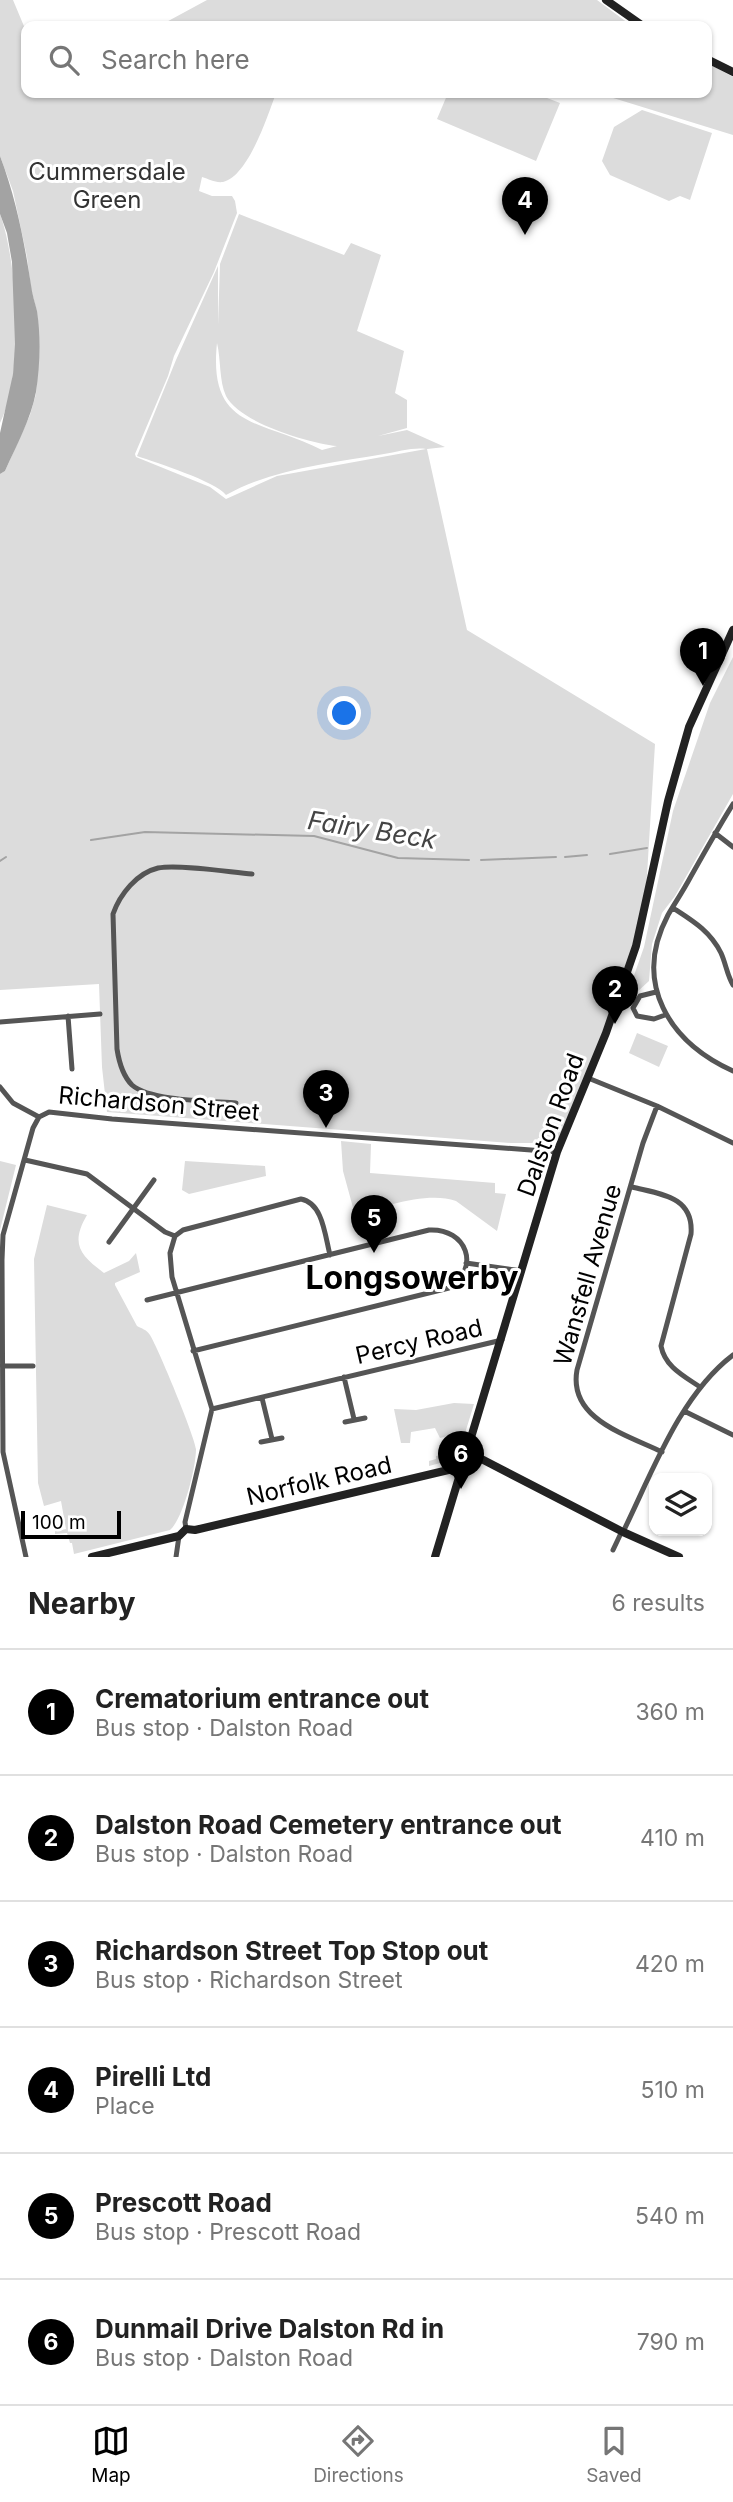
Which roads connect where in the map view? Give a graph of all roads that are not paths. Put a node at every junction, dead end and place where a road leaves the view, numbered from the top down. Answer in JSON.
{"nodes":[{"id":1,"x":606,"y":0,"type":"edge"},
{"id":2,"x":636,"y":21,"type":"edge"},
{"id":3,"x":712,"y":62,"type":"edge"},
{"id":4,"x":733,"y":72,"type":"edge"},
{"id":5,"x":733,"y":630,"type":"edge"},
{"id":6,"x":733,"y":804,"type":"edge"},
{"id":7,"x":715,"y":834,"type":"junction"},
{"id":8,"x":733,"y":847,"type":"edge"},
{"id":9,"x":252,"y":874,"type":"dead end"},
{"id":10,"x":673,"y":908,"type":"junction"},
{"id":11,"x":733,"y":985,"type":"edge"},
{"id":12,"x":656,"y":992,"type":"junction"},
{"id":13,"x":100,"y":1014,"type":"dead end"},
{"id":14,"x":665,"y":1015,"type":"junction"},
{"id":15,"x":68,"y":1016,"type":"junction"},
{"id":16,"x":0,"y":1022,"type":"edge"},
{"id":17,"x":72,"y":1069,"type":"dead end"},
{"id":18,"x":733,"y":1071,"type":"edge"},
{"id":19,"x":588,"y":1078,"type":"junction"},
{"id":20,"x":0,"y":1087,"type":"edge"},
{"id":21,"x":236,"y":1103,"type":"dead end"},
{"id":22,"x":657,"y":1106,"type":"junction"},
{"id":23,"x":38,"y":1117,"type":"junction"},
{"id":24,"x":733,"y":1143,"type":"edge"},
{"id":25,"x":558,"y":1152,"type":"junction"},
{"id":26,"x":25,"y":1160,"type":"junction"},
{"id":27,"x":154,"y":1180,"type":"dead end"},
{"id":28,"x":632,"y":1187,"type":"junction"},
{"id":29,"x":134,"y":1209,"type":"junction"},
{"id":30,"x":175,"y":1236,"type":"junction"},
{"id":31,"x":108,"y":1242,"type":"dead end"},
{"id":32,"x":1,"y":1251,"type":"edge"},
{"id":33,"x":330,"y":1255,"type":"junction"},
{"id":34,"x":466,"y":1263,"type":"junction"},
{"id":35,"x":522,"y":1272,"type":"junction"},
{"id":36,"x":176,"y":1292,"type":"junction"},
{"id":37,"x":147,"y":1300,"type":"dead end"},
{"id":38,"x":502,"y":1340,"type":"junction"},
{"id":39,"x":193,"y":1351,"type":"junction"},
{"id":40,"x":733,"y":1355,"type":"edge"},
{"id":41,"x":2,"y":1366,"type":"junction"},
{"id":42,"x":33,"y":1366,"type":"dead end"},
{"id":43,"x":344,"y":1377,"type":"junction"},
{"id":44,"x":700,"y":1387,"type":"junction"},
{"id":45,"x":1,"y":1391,"type":"edge"},
{"id":46,"x":262,"y":1398,"type":"junction"},
{"id":47,"x":212,"y":1409,"type":"junction"},
{"id":48,"x":684,"y":1411,"type":"junction"},
{"id":49,"x":365,"y":1418,"type":"dead end"},
{"id":50,"x":354,"y":1419,"type":"junction"},
{"id":51,"x":345,"y":1422,"type":"dead end"},
{"id":52,"x":733,"y":1435,"type":"edge"},
{"id":53,"x":282,"y":1438,"type":"dead end"},
{"id":54,"x":272,"y":1440,"type":"junction"},
{"id":55,"x":261,"y":1442,"type":"dead end"},
{"id":56,"x":468,"y":1452,"type":"junction"},
{"id":57,"x":662,"y":1452,"type":"junction"},
{"id":58,"x":461,"y":1467,"type":"junction"},
{"id":59,"x":186,"y":1529,"type":"junction"},
{"id":60,"x":623,"y":1531,"type":"junction"},
{"id":61,"x":179,"y":1536,"type":"junction"},
{"id":62,"x":613,"y":1550,"type":"dead end"},
{"id":63,"x":26,"y":1557,"type":"edge"},
{"id":64,"x":92,"y":1557,"type":"edge"},
{"id":65,"x":176,"y":1557,"type":"edge"},
{"id":66,"x":435,"y":1557,"type":"edge"},
{"id":67,"x":679,"y":1557,"type":"edge"}],
"edges":[{"from":1,"to":2,"type":"main road"},
{"from":3,"to":4,"type":"main road"},
{"from":5,"to":19,"type":"main road","name":"Dalston Road"},
{"from":6,"to":7,"type":"street"},
{"from":7,"to":8,"type":"street"},
{"from":7,"to":10,"type":"street"},
{"from":9,"to":21,"type":"street"},
{"from":10,"to":11,"type":"street"},
{"from":10,"to":12,"type":"street"},
{"from":12,"to":14,"type":"street"},
{"from":12,"to":14,"type":"street"},
{"from":13,"to":15,"type":"street"},
{"from":14,"to":18,"type":"street"},
{"from":15,"to":16,"type":"street"},
{"from":15,"to":17,"type":"street"},
{"from":19,"to":22,"type":"street"},
{"from":19,"to":25,"type":"main road","name":"Dalston Road"},
{"from":20,"to":23,"type":"street"},
{"from":22,"to":24,"type":"street"},
{"from":22,"to":28,"type":"street","name":"Wansfell Avenue"},
{"from":23,"to":25,"type":"street","name":"Richardson Street"},
{"from":23,"to":26,"type":"street","name":"Richardson Street"},
{"from":25,"to":35,"type":"main road","name":"Dalston Road"},
{"from":26,"to":29,"type":"street"},
{"from":26,"to":32,"type":"street","name":"Richardson Street"},
{"from":27,"to":29,"type":"street"},
{"from":28,"to":44,"type":"street"},
{"from":28,"to":57,"type":"street","name":"Wansfell Avenue"},
{"from":29,"to":30,"type":"street"},
{"from":29,"to":31,"type":"street"},
{"from":30,"to":33,"type":"street"},
{"from":30,"to":36,"type":"street"},
{"from":32,"to":41,"type":"street","name":"Richardson Street"},
{"from":33,"to":34,"type":"street"},
{"from":33,"to":36,"type":"street"},
{"from":34,"to":35,"type":"street"},
{"from":34,"to":39,"type":"street"},
{"from":35,"to":38,"type":"main road","name":"Dalston Road"},
{"from":36,"to":37,"type":"street"},
{"from":36,"to":39,"type":"street"},
{"from":38,"to":43,"type":"street","name":"Percy Road"},
{"from":38,"to":56,"type":"main road","name":"Dalston Road"},
{"from":39,"to":47,"type":"street"},
{"from":40,"to":44,"type":"street"},
{"from":41,"to":42,"type":"street"},
{"from":41,"to":45,"type":"street","name":"Richardson Street"},
{"from":43,"to":46,"type":"street","name":"Percy Road"},
{"from":43,"to":50,"type":"street","name":"Percy Road"},
{"from":44,"to":48,"type":"street"},
{"from":45,"to":63,"type":"street","name":"Richardson Street"},
{"from":46,"to":47,"type":"street","name":"Percy Road"},
{"from":46,"to":54,"type":"street"},
{"from":47,"to":59,"type":"street"},
{"from":48,"to":52,"type":"street"},
{"from":48,"to":57,"type":"street"},
{"from":49,"to":50,"type":"street"},
{"from":50,"to":51,"type":"street"},
{"from":53,"to":54,"type":"street"},
{"from":54,"to":55,"type":"street"},
{"from":56,"to":58,"type":"main road","name":"Dalston Road"},
{"from":56,"to":60,"type":"main road"},
{"from":57,"to":60,"type":"street"},
{"from":58,"to":59,"type":"main road","name":"Norfolk Road"},
{"from":58,"to":66,"type":"main road","name":"Dalston Road"},
{"from":59,"to":61,"type":"main road"},
{"from":60,"to":62,"type":"street"},
{"from":60,"to":67,"type":"main road"},
{"from":61,"to":64,"type":"main road"},
{"from":61,"to":65,"type":"street"}]}
